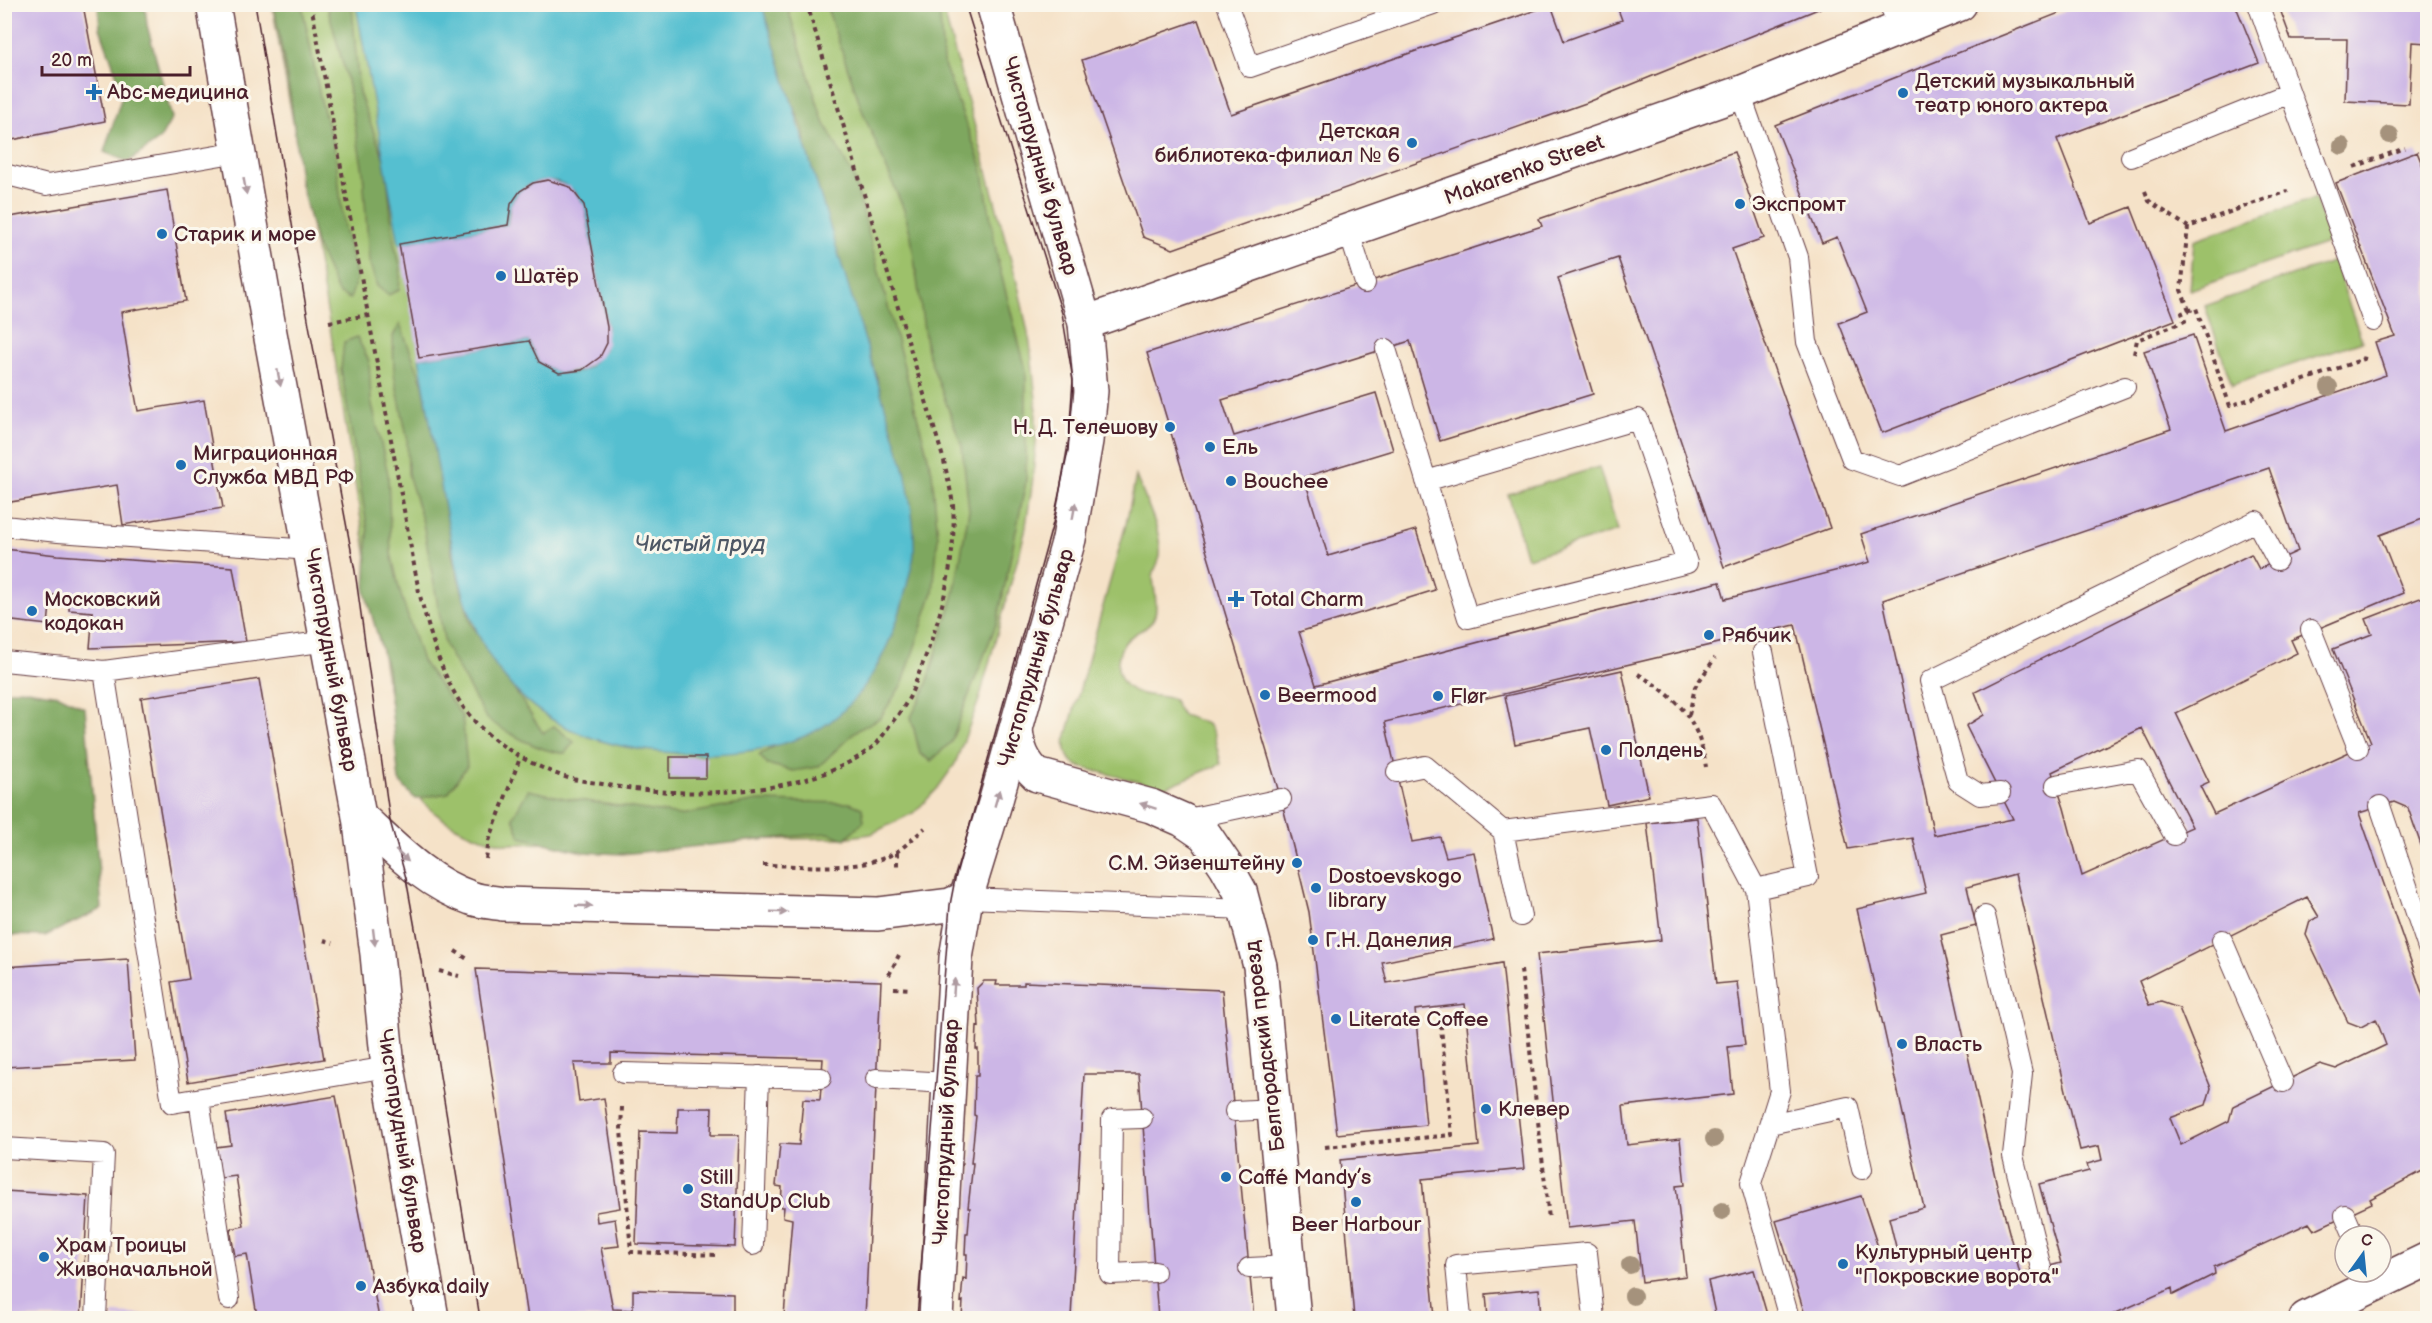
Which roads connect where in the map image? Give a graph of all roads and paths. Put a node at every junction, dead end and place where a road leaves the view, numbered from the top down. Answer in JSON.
{"nodes":[{"id":1,"x":213,"y":4,"type":"edge"},
{"id":2,"x":311,"y":4,"type":"edge"},
{"id":3,"x":807,"y":4,"type":"edge"},
{"id":4,"x":993,"y":4,"type":"edge"},
{"id":5,"x":1227,"y":4,"type":"edge"},
{"id":6,"x":1433,"y":4,"type":"edge"},
{"id":7,"x":1960,"y":4,"type":"edge"},
{"id":8,"x":2258,"y":4,"type":"edge"},
{"id":9,"x":1895,"y":17,"type":"edge"},
{"id":10,"x":1740,"y":93,"type":"junction"},
{"id":11,"x":2290,"y":93,"type":"junction"},
{"id":12,"x":2405,"y":148,"type":"dead end"},
{"id":13,"x":239,"y":152,"type":"junction"},
{"id":14,"x":2131,"y":157,"type":"dead end"},
{"id":15,"x":4,"y":174,"type":"edge"},
{"id":16,"x":2322,"y":179,"type":"junction"},
{"id":17,"x":2149,"y":201,"type":"dead end"},
{"id":18,"x":2188,"y":227,"type":"junction"},
{"id":19,"x":1349,"y":232,"type":"junction"},
{"id":20,"x":1365,"y":283,"type":"dead end"},
{"id":21,"x":2189,"y":310,"type":"junction"},
{"id":22,"x":368,"y":315,"type":"junction"},
{"id":23,"x":2373,"y":321,"type":"joint"},
{"id":24,"x":329,"y":322,"type":"dead end"},
{"id":25,"x":1085,"y":323,"type":"junction"},
{"id":26,"x":1386,"y":349,"type":"dead end"},
{"id":27,"x":2125,"y":387,"type":"joint"},
{"id":28,"x":1426,"y":481,"type":"junction"},
{"id":29,"x":4,"y":526,"type":"edge"},
{"id":30,"x":311,"y":550,"type":"junction"},
{"id":31,"x":2277,"y":560,"type":"dead end"},
{"id":32,"x":2311,"y":630,"type":"dead end"},
{"id":33,"x":328,"y":642,"type":"junction"},
{"id":34,"x":1763,"y":652,"type":"dead end"},
{"id":35,"x":1715,"y":658,"type":"dead end"},
{"id":36,"x":4,"y":661,"type":"edge"},
{"id":37,"x":104,"y":671,"type":"junction"},
{"id":38,"x":1638,"y":674,"type":"dead end"},
{"id":39,"x":1689,"y":716,"type":"junction"},
{"id":40,"x":1016,"y":730,"type":"junction"},
{"id":41,"x":2358,"y":748,"type":"dead end"},
{"id":42,"x":520,"y":758,"type":"junction"},
{"id":43,"x":1397,"y":772,"type":"dead end"},
{"id":44,"x":2056,"y":785,"type":"dead end"},
{"id":45,"x":2000,"y":793,"type":"dead end"},
{"id":46,"x":1281,"y":799,"type":"dead end"},
{"id":47,"x":1711,"y":804,"type":"junction"},
{"id":48,"x":2380,"y":806,"type":"dead end"},
{"id":49,"x":359,"y":816,"type":"junction"},
{"id":50,"x":1183,"y":820,"type":"junction"},
{"id":51,"x":925,"y":828,"type":"dead end"},
{"id":52,"x":1503,"y":831,"type":"junction"},
{"id":53,"x":2174,"y":835,"type":"dead end"},
{"id":54,"x":489,"y":841,"type":"dead end"},
{"id":55,"x":897,"y":852,"type":"junction"},
{"id":56,"x":761,"y":865,"type":"dead end"},
{"id":57,"x":898,"y":874,"type":"dead end"},
{"id":58,"x":1756,"y":889,"type":"junction"},
{"id":59,"x":966,"y":898,"type":"junction"},
{"id":60,"x":1246,"y":909,"type":"junction"},
{"id":61,"x":1521,"y":916,"type":"dead end"},
{"id":62,"x":1985,"y":916,"type":"dead end"},
{"id":63,"x":2222,"y":940,"type":"dead end"},
{"id":64,"x":2427,"y":948,"type":"edge"},
{"id":65,"x":454,"y":951,"type":"dead end"},
{"id":66,"x":899,"y":954,"type":"dead end"},
{"id":67,"x":468,"y":960,"type":"dead end"},
{"id":68,"x":1521,"y":970,"type":"dead end"},
{"id":69,"x":439,"y":971,"type":"dead end"},
{"id":70,"x":890,"y":975,"type":"dead end"},
{"id":71,"x":459,"y":976,"type":"dead end"},
{"id":72,"x":1440,"y":1018,"type":"dead end"},
{"id":73,"x":388,"y":1067,"type":"junction"},
{"id":74,"x":623,"y":1073,"type":"joint"},
{"id":75,"x":759,"y":1076,"type":"junction"},
{"id":76,"x":821,"y":1078,"type":"dead end"},
{"id":77,"x":876,"y":1079,"type":"dead end"},
{"id":78,"x":2283,"y":1082,"type":"dead end"},
{"id":79,"x":949,"y":1083,"type":"junction"},
{"id":80,"x":199,"y":1099,"type":"junction"},
{"id":81,"x":1274,"y":1109,"type":"junction"},
{"id":82,"x":1235,"y":1111,"type":"dead end"},
{"id":83,"x":1142,"y":1118,"type":"dead end"},
{"id":84,"x":1770,"y":1124,"type":"junction"},
{"id":85,"x":1325,"y":1147,"type":"dead end"},
{"id":86,"x":4,"y":1148,"type":"edge"},
{"id":87,"x":1862,"y":1169,"type":"dead end"},
{"id":88,"x":2345,"y":1215,"type":"dead end"},
{"id":89,"x":2349,"y":1224,"type":"edge"},
{"id":90,"x":753,"y":1245,"type":"joint"},
{"id":91,"x":1553,"y":1257,"type":"junction"},
{"id":92,"x":2427,"y":1260,"type":"edge"},
{"id":93,"x":1289,"y":1266,"type":"junction"},
{"id":94,"x":1249,"y":1268,"type":"dead end"},
{"id":95,"x":2041,"y":1268,"type":"dead end"},
{"id":96,"x":1155,"y":1272,"type":"dead end"},
{"id":97,"x":2393,"y":1272,"type":"edge"},
{"id":98,"x":2364,"y":1284,"type":"edge"},
{"id":99,"x":230,"y":1299,"type":"dead end"},
{"id":100,"x":96,"y":1318,"type":"edge"},
{"id":101,"x":432,"y":1318,"type":"edge"},
{"id":102,"x":936,"y":1318,"type":"edge"},
{"id":103,"x":1294,"y":1318,"type":"edge"},
{"id":104,"x":1461,"y":1318,"type":"edge"},
{"id":105,"x":1594,"y":1318,"type":"edge"},
{"id":106,"x":1790,"y":1318,"type":"edge"},
{"id":107,"x":2306,"y":1318,"type":"edge"}],
"edges":[{"from":1,"to":13,"type":"main road","name":"Чистопрудный бульвар"},
{"from":2,"to":22,"type":"path"},
{"from":3,"to":42,"type":"path"},
{"from":4,"to":25,"type":"main road","name":"Чистопрудный бульвар"},
{"from":5,"to":6,"type":"lane"},
{"from":7,"to":9,"type":"main road","name":"Makarenko Street"},
{"from":8,"to":11,"type":"lane"},
{"from":9,"to":10,"type":"main road","name":"Makarenko Street"},
{"from":10,"to":19,"type":"main road","name":"Makarenko Street"},
{"from":10,"to":27,"type":"lane"},
{"from":11,"to":14,"type":"lane"},
{"from":11,"to":16,"type":"lane"},
{"from":12,"to":16,"type":"path"},
{"from":13,"to":15,"type":"lane"},
{"from":13,"to":30,"type":"main road","name":"Чистопрудный бульвар","one_way":true},
{"from":16,"to":18,"type":"path"},
{"from":16,"to":23,"type":"lane"},
{"from":17,"to":18,"type":"path"},
{"from":18,"to":21,"type":"path"},
{"from":19,"to":20,"type":"lane"},
{"from":19,"to":25,"type":"main road","name":"Makarenko Street"},
{"from":21,"to":23,"type":"path"},
{"from":21,"to":27,"type":"path"},
{"from":22,"to":24,"type":"path"},
{"from":22,"to":42,"type":"path"},
{"from":40,"to":25,"type":"main road","name":"Чистопрудный бульвар","one_way":true},
{"from":26,"to":28,"type":"lane"},
{"from":28,"to":28,"type":"lane"},
{"from":29,"to":30,"type":"lane"},
{"from":30,"to":33,"type":"main road","name":"Чистопрудный бульвар"},
{"from":31,"to":45,"type":"lane"},
{"from":32,"to":41,"type":"lane"},
{"from":33,"to":37,"type":"lane"},
{"from":33,"to":49,"type":"main road","name":"Чистопрудный бульвар"},
{"from":34,"to":58,"type":"lane"},
{"from":35,"to":39,"type":"path"},
{"from":36,"to":37,"type":"lane"},
{"from":37,"to":80,"type":"lane"},
{"from":38,"to":39,"type":"path"},
{"from":39,"to":47,"type":"path"},
{"from":50,"to":40,"type":"main road","name":"Белгородский проезд","one_way":true},
{"from":59,"to":40,"type":"main road","name":"Чистопрудный бульвар","one_way":true},
{"from":42,"to":54,"type":"path"},
{"from":43,"to":52,"type":"lane"},
{"from":44,"to":53,"type":"lane"},
{"from":46,"to":50,"type":"lane"},
{"from":47,"to":52,"type":"lane"},
{"from":47,"to":58,"type":"lane"},
{"from":48,"to":64,"type":"lane"},
{"from":49,"to":59,"type":"main road","one_way":true},
{"from":49,"to":73,"type":"main road","name":"Чистопрудный бульвар","one_way":true},
{"from":50,"to":60,"type":"main road","name":"Белгородский проезд"},
{"from":51,"to":55,"type":"path"},
{"from":52,"to":61,"type":"lane"},
{"from":55,"to":56,"type":"path"},
{"from":55,"to":57,"type":"path"},
{"from":58,"to":84,"type":"lane"},
{"from":59,"to":60,"type":"lane"},
{"from":79,"to":59,"type":"main road","name":"Чистопрудный бульвар","one_way":true},
{"from":60,"to":81,"type":"main road","name":"Белгородский проезд"},
{"from":62,"to":95,"type":"lane"},
{"from":63,"to":78,"type":"lane"},
{"from":65,"to":67,"type":"path"},
{"from":66,"to":70,"type":"path"},
{"from":68,"to":91,"type":"path"},
{"from":69,"to":71,"type":"path"},
{"from":72,"to":85,"type":"path"},
{"from":73,"to":80,"type":"lane"},
{"from":73,"to":101,"type":"main road","name":"Чистопрудный бульвар"},
{"from":74,"to":75,"type":"lane"},
{"from":74,"to":90,"type":"path"},
{"from":75,"to":76,"type":"lane"},
{"from":75,"to":90,"type":"lane"},
{"from":77,"to":79,"type":"lane"},
{"from":79,"to":102,"type":"main road","name":"Чистопрудный бульвар"},
{"from":80,"to":99,"type":"lane"},
{"from":81,"to":82,"type":"lane"},
{"from":81,"to":93,"type":"main road","name":"Белгородский проезд"},
{"from":83,"to":96,"type":"lane"},
{"from":84,"to":87,"type":"lane"},
{"from":84,"to":106,"type":"lane"},
{"from":86,"to":100,"type":"lane"},
{"from":88,"to":89,"type":"lane"},
{"from":91,"to":104,"type":"lane"},
{"from":91,"to":105,"type":"lane"},
{"from":92,"to":97,"type":"main road"},
{"from":93,"to":94,"type":"lane"},
{"from":93,"to":103,"type":"main road","name":"Белгородский проезд"},
{"from":98,"to":107,"type":"main road"}]}
